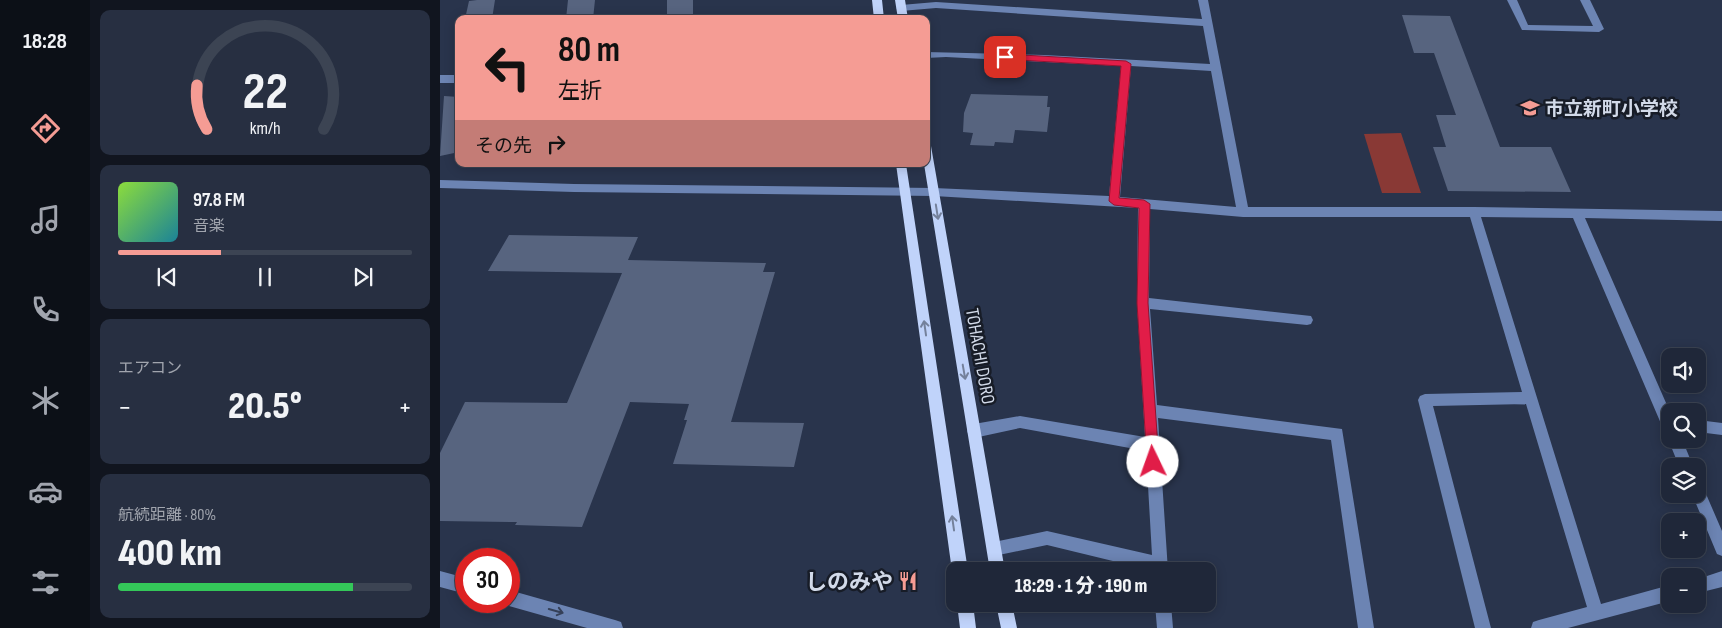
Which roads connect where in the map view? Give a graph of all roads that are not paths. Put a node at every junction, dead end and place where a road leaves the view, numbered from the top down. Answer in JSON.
{"nodes":[{"id":1,"x":877,"y":0,"type":"edge"},
{"id":2,"x":1203,"y":0,"type":"edge"},
{"id":3,"x":1512,"y":0,"type":"edge"},
{"id":4,"x":1585,"y":0,"type":"edge"},
{"id":5,"x":901,"y":4,"type":"edge"},
{"id":6,"x":879,"y":15,"type":"edge"},
{"id":7,"x":1208,"y":23,"type":"junction"},
{"id":8,"x":930,"y":55,"type":"edge"},
{"id":9,"x":1126,"y":64,"type":"junction"},
{"id":10,"x":1216,"y":68,"type":"junction"},
{"id":11,"x":440,"y":79,"type":"edge"},
{"id":12,"x":455,"y":79,"type":"edge"},
{"id":13,"x":901,"y":167,"type":"edge"},
{"id":14,"x":930,"y":167,"type":"edge"},
{"id":15,"x":440,"y":184,"type":"edge"},
{"id":16,"x":904,"y":192,"type":"junction"},
{"id":17,"x":934,"y":192,"type":"junction"},
{"id":18,"x":1114,"y":201,"type":"junction"},
{"id":19,"x":1144,"y":204,"type":"junction"},
{"id":20,"x":1243,"y":212,"type":"junction"},
{"id":21,"x":1474,"y":212,"type":"junction"},
{"id":22,"x":1577,"y":213,"type":"junction"},
{"id":23,"x":1722,"y":216,"type":"edge"},
{"id":24,"x":1143,"y":303,"type":"junction"},
{"id":25,"x":1307,"y":320,"type":"dead end"},
{"id":26,"x":1531,"y":398,"type":"junction"},
{"id":27,"x":1661,"y":407,"type":"edge"},
{"id":28,"x":1151,"y":411,"type":"junction"},
{"id":29,"x":1706,"y":427,"type":"edge"},
{"id":30,"x":1722,"y":429,"type":"edge"},
{"id":31,"x":974,"y":431,"type":"junction"},
{"id":32,"x":1152,"y":445,"type":"junction"},
{"id":33,"x":1703,"y":503,"type":"edge"},
{"id":34,"x":994,"y":549,"type":"junction"},
{"id":35,"x":1722,"y":549,"type":"edge"},
{"id":36,"x":959,"y":562,"type":"edge"},
{"id":37,"x":996,"y":562,"type":"edge"},
{"id":38,"x":1138,"y":562,"type":"edge"},
{"id":39,"x":1161,"y":562,"type":"edge"},
{"id":40,"x":440,"y":579,"type":"edge"},
{"id":41,"x":1722,"y":579,"type":"edge"},
{"id":42,"x":455,"y":583,"type":"edge"},
{"id":43,"x":1706,"y":584,"type":"edge"},
{"id":44,"x":1661,"y":595,"type":"edge"},
{"id":45,"x":520,"y":601,"type":"edge"},
{"id":46,"x":966,"y":612,"type":"edge"},
{"id":47,"x":1006,"y":612,"type":"edge"},
{"id":48,"x":1164,"y":612,"type":"edge"},
{"id":49,"x":1596,"y":613,"type":"junction"},
{"id":50,"x":615,"y":628,"type":"edge"},
{"id":51,"x":968,"y":628,"type":"edge"},
{"id":52,"x":1009,"y":628,"type":"edge"},
{"id":53,"x":1165,"y":628,"type":"edge"},
{"id":54,"x":1366,"y":628,"type":"edge"},
{"id":55,"x":1483,"y":628,"type":"edge"},
{"id":56,"x":1539,"y":628,"type":"edge"}],
"edges":[{"from":1,"to":6,"type":"main road"},
{"from":2,"to":7,"type":"street"},
{"from":3,"to":4,"type":"street"},
{"from":5,"to":7,"type":"street"},
{"from":7,"to":10,"type":"street"},
{"from":8,"to":9,"type":"street"},
{"from":9,"to":10,"type":"street"},
{"from":9,"to":18,"type":"street"},
{"from":10,"to":20,"type":"street"},
{"from":11,"to":12,"type":"street"},
{"from":13,"to":16,"type":"main road"},
{"from":14,"to":17,"type":"main road","name":"TOHACHI DORO"},
{"from":15,"to":16,"type":"street"},
{"from":16,"to":17,"type":"street"},
{"from":36,"to":16,"type":"main road","one_way":true},
{"from":17,"to":18,"type":"street"},
{"from":17,"to":31,"type":"main road","name":"TOHACHI DORO","one_way":true},
{"from":18,"to":19,"type":"street"},
{"from":19,"to":20,"type":"street"},
{"from":19,"to":24,"type":"street"},
{"from":20,"to":21,"type":"street"},
{"from":21,"to":22,"type":"street"},
{"from":21,"to":26,"type":"street"},
{"from":22,"to":23,"type":"street"},
{"from":22,"to":27,"type":"street"},
{"from":24,"to":25,"type":"street"},
{"from":24,"to":28,"type":"street"},
{"from":26,"to":49,"type":"street"},
{"from":26,"to":55,"type":"street"},
{"from":28,"to":32,"type":"street"},
{"from":28,"to":54,"type":"street"},
{"from":29,"to":30,"type":"street"},
{"from":31,"to":32,"type":"street"},
{"from":31,"to":34,"type":"main road","name":"TOHACHI DORO"},
{"from":32,"to":39,"type":"street"},
{"from":33,"to":35,"type":"street"},
{"from":34,"to":37,"type":"main road","name":"TOHACHI DORO"},
{"from":34,"to":38,"type":"street"},
{"from":40,"to":42,"type":"street"},
{"from":41,"to":43,"type":"street"},
{"from":44,"to":49,"type":"street"},
{"from":45,"to":50,"type":"street","one_way":true},
{"from":46,"to":51,"type":"main road"},
{"from":47,"to":52,"type":"main road"},
{"from":48,"to":53,"type":"street"},
{"from":49,"to":56,"type":"street"}]}
